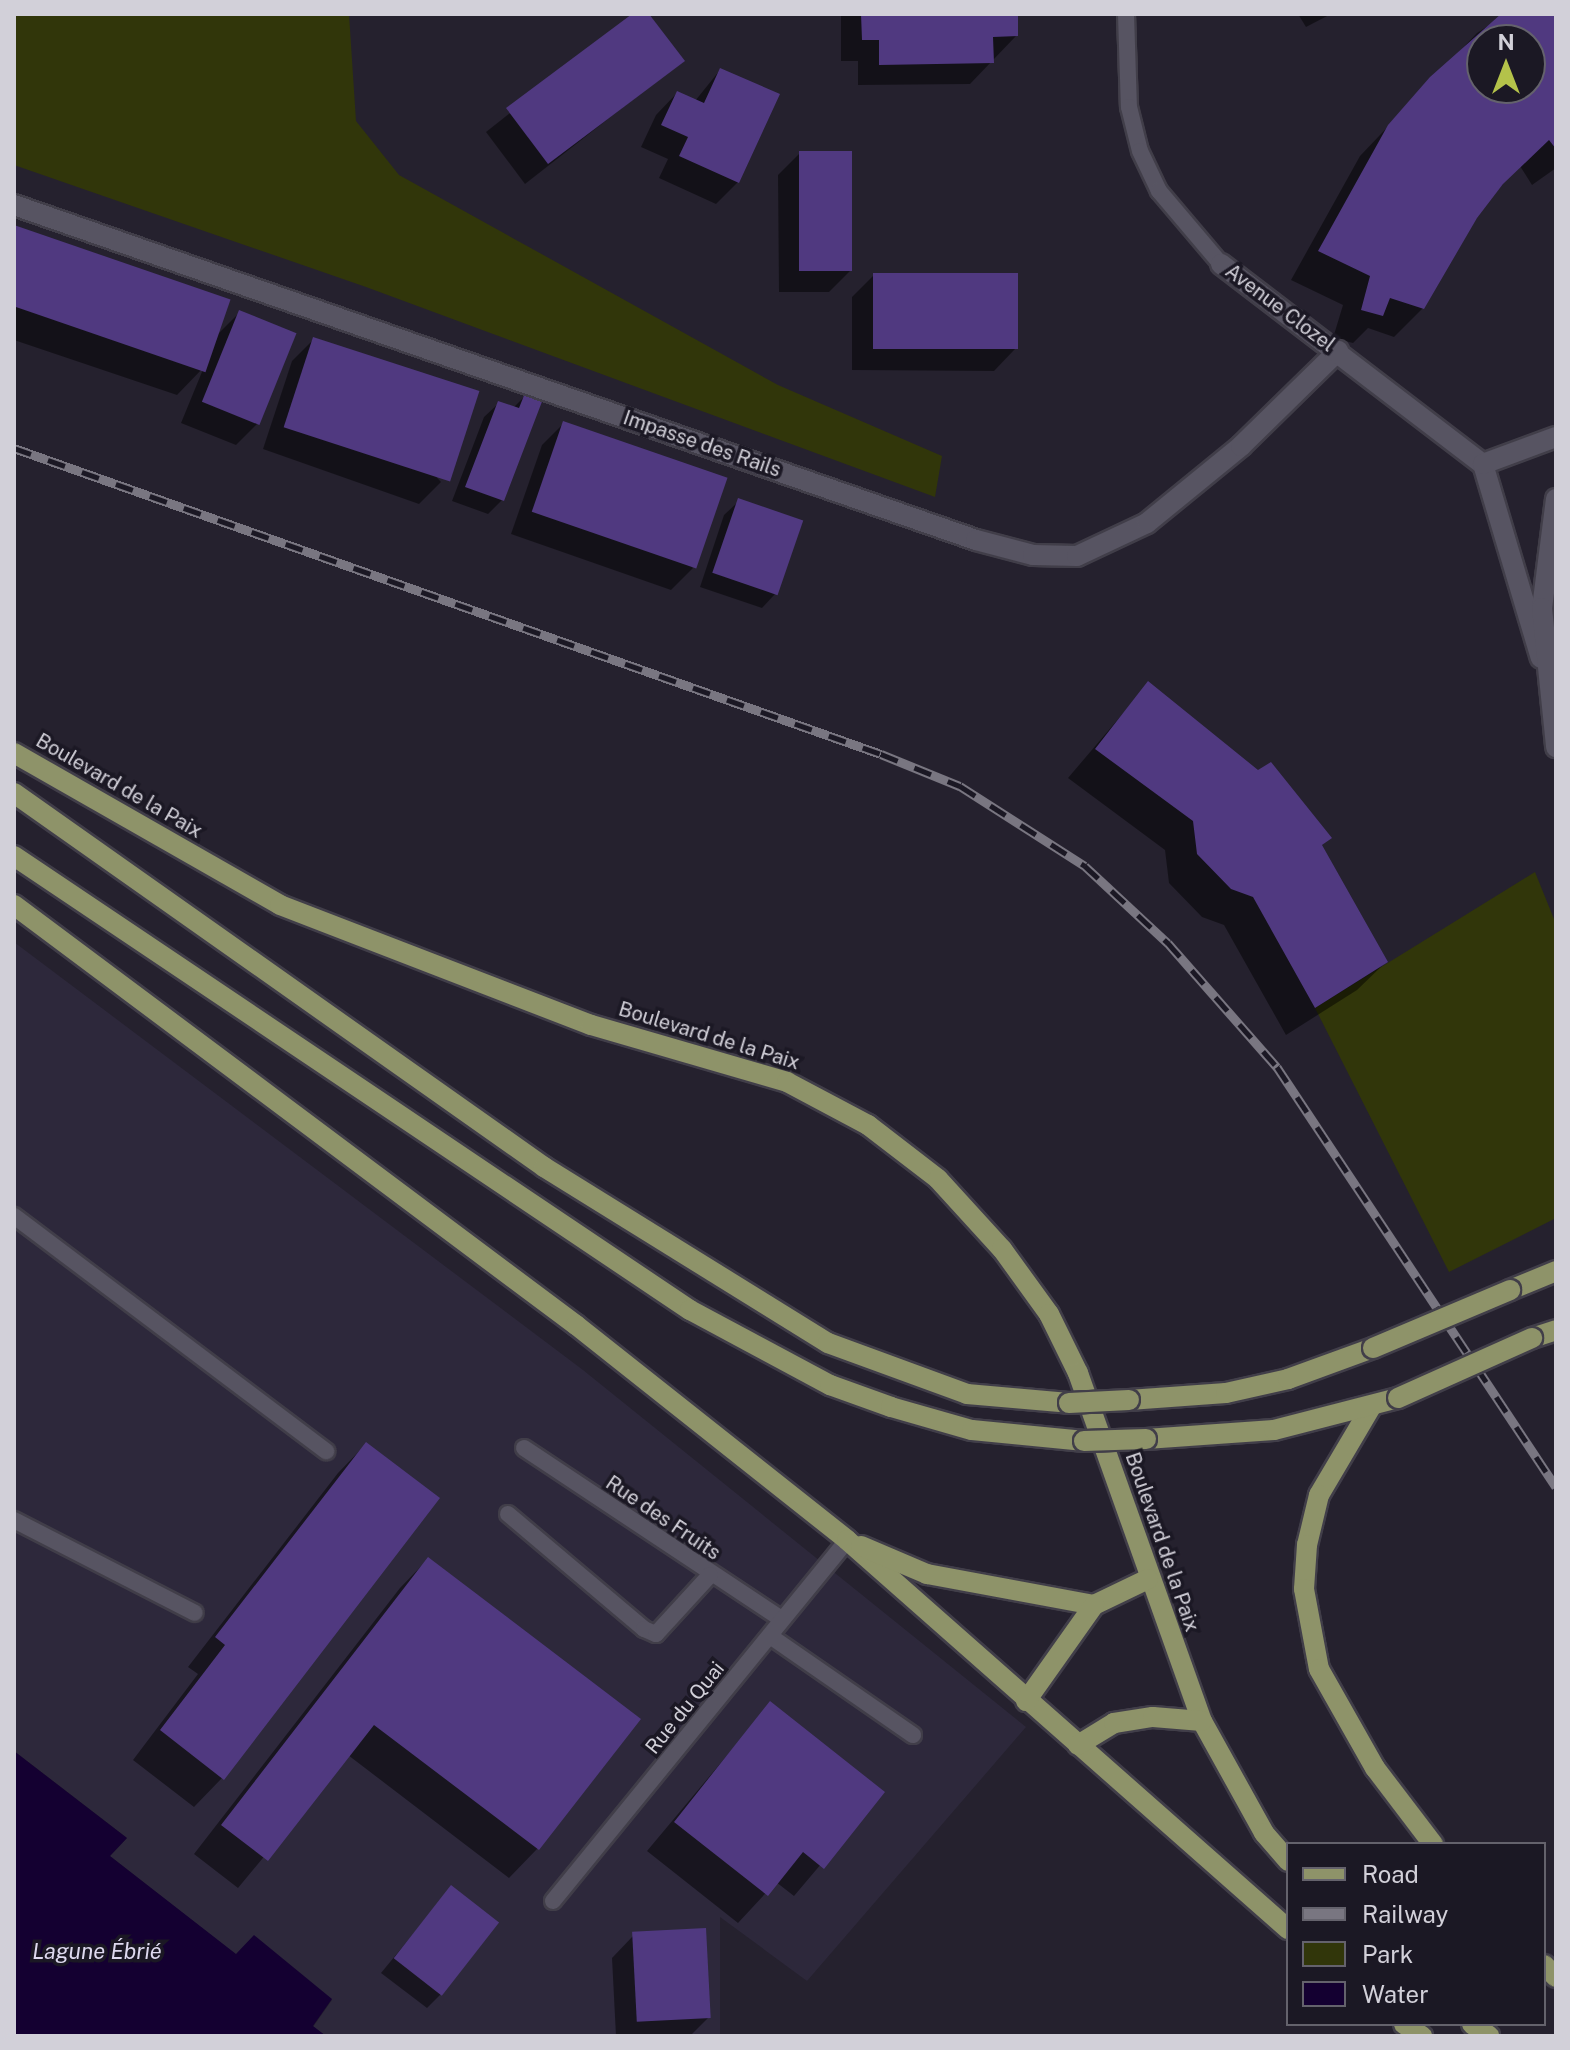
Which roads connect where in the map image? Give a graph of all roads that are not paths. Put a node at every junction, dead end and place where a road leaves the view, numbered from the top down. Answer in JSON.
{"nodes":[{"id":1,"x":1126,"y":14,"type":"edge"},
{"id":2,"x":14,"y":205,"type":"edge"},
{"id":3,"x":1221,"y":264,"type":"joint"},
{"id":4,"x":1338,"y":351,"type":"junction"},
{"id":5,"x":1556,"y":437,"type":"edge"},
{"id":6,"x":1483,"y":464,"type":"junction"},
{"id":7,"x":1556,"y":499,"type":"edge"},
{"id":8,"x":1547,"y":681,"type":"junction"},
{"id":9,"x":1556,"y":747,"type":"edge"},
{"id":10,"x":14,"y":753,"type":"edge"},
{"id":11,"x":14,"y":793,"type":"edge"},
{"id":12,"x":14,"y":856,"type":"edge"},
{"id":13,"x":14,"y":905,"type":"edge"},
{"id":14,"x":14,"y":1216,"type":"edge"},
{"id":15,"x":1556,"y":1271,"type":"edge"},
{"id":16,"x":1556,"y":1330,"type":"edge"},
{"id":17,"x":1371,"y":1407,"type":"junction"},
{"id":18,"x":524,"y":1448,"type":"dead end"},
{"id":19,"x":326,"y":1451,"type":"dead end"},
{"id":20,"x":508,"y":1514,"type":"dead end"},
{"id":21,"x":14,"y":1520,"type":"edge"},
{"id":22,"x":847,"y":1540,"type":"junction"},
{"id":23,"x":710,"y":1575,"type":"junction"},
{"id":24,"x":1148,"y":1579,"type":"junction"},
{"id":25,"x":1094,"y":1605,"type":"junction"},
{"id":26,"x":195,"y":1613,"type":"dead end"},
{"id":27,"x":781,"y":1619,"type":"junction"},
{"id":28,"x":770,"y":1636,"type":"junction"},
{"id":29,"x":1026,"y":1701,"type":"junction"},
{"id":30,"x":1202,"y":1721,"type":"junction"},
{"id":31,"x":913,"y":1735,"type":"dead end"},
{"id":32,"x":1078,"y":1745,"type":"junction"},
{"id":33,"x":1431,"y":1842,"type":"edge"},
{"id":34,"x":1286,"y":1859,"type":"edge"},
{"id":35,"x":553,"y":1901,"type":"dead end"},
{"id":36,"x":1286,"y":1927,"type":"edge"}],
"edges":[{"from":1,"to":3,"type":"lane","name":"Avenue Clozel"},
{"from":2,"to":4,"type":"street","name":"Impasse des Rails"},
{"from":3,"to":4,"type":"street","name":"Avenue Clozel"},
{"from":4,"to":6,"type":"street","name":"Avenue Clozel"},
{"from":5,"to":6,"type":"street"},
{"from":6,"to":8,"type":"street"},
{"from":7,"to":8,"type":"street"},
{"from":8,"to":9,"type":"street"},
{"from":10,"to":24,"type":"main road","name":"Boulevard de la Paix"},
{"from":11,"to":15,"type":"main road","bridge":true},
{"from":12,"to":17,"type":"main road","bridge":true},
{"from":13,"to":22,"type":"main road"},
{"from":14,"to":19,"type":"lane"},
{"from":16,"to":17,"type":"main road","bridge":true},
{"from":17,"to":33,"type":"main road"},
{"from":18,"to":23,"type":"lane","name":"Rue des Fruits"},
{"from":20,"to":23,"type":"lane"},
{"from":21,"to":26,"type":"lane"},
{"from":22,"to":25,"type":"main road"},
{"from":22,"to":27,"type":"lane","name":"Rue du Quai"},
{"from":22,"to":29,"type":"main road"},
{"from":23,"to":27,"type":"lane","name":"Rue des Fruits"},
{"from":24,"to":25,"type":"main road"},
{"from":24,"to":30,"type":"main road","name":"Boulevard de la Paix"},
{"from":25,"to":29,"type":"main road"},
{"from":27,"to":28,"type":"lane","name":"Rue du Quai"},
{"from":28,"to":31,"type":"lane"},
{"from":28,"to":35,"type":"lane","name":"Rue du Quai"},
{"from":29,"to":32,"type":"main road"},
{"from":30,"to":32,"type":"main road"},
{"from":30,"to":34,"type":"main road","name":"Boulevard de la Paix"},
{"from":32,"to":36,"type":"main road"}]}
